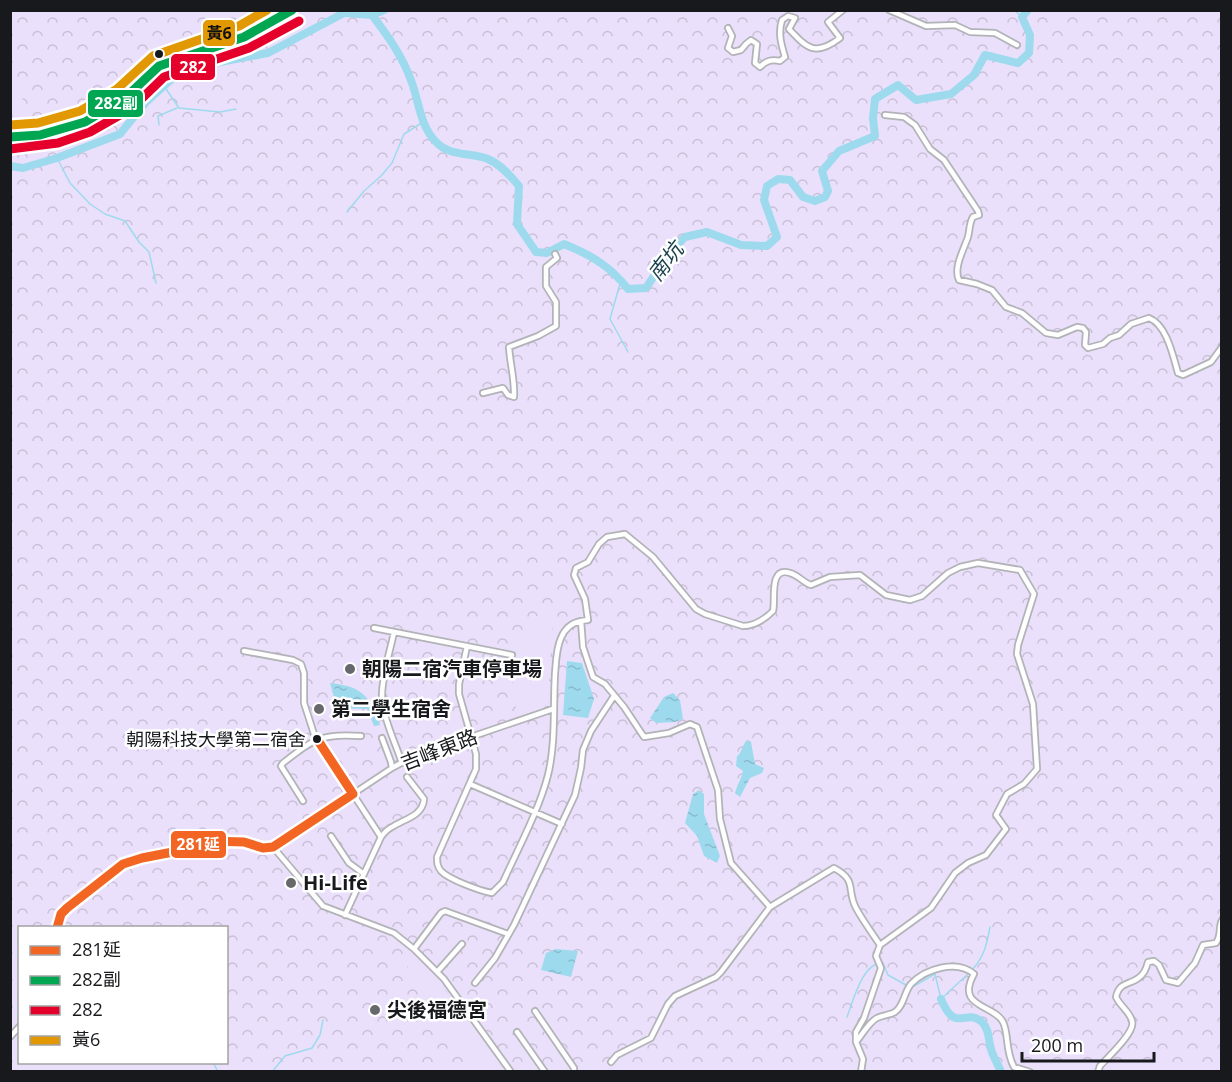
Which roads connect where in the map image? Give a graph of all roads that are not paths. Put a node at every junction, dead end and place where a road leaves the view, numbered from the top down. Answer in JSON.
{"nodes":[{"id":1,"x":293,"y":10,"type":"edge"},
{"id":2,"x":843,"y":10,"type":"edge"},
{"id":3,"x":889,"y":10,"type":"edge"},
{"id":4,"x":728,"y":28,"type":"dead end"},
{"id":5,"x":1017,"y":45,"type":"dead end"},
{"id":6,"x":885,"y":115,"type":"dead end"},
{"id":7,"x":10,"y":137,"type":"edge"},
{"id":8,"x":555,"y":255,"type":"dead end"},
{"id":9,"x":1221,"y":347,"type":"edge"},
{"id":10,"x":483,"y":393,"type":"dead end"},
{"id":11,"x":580,"y":621,"type":"junction"},
{"id":12,"x":374,"y":628,"type":"dead end"},
{"id":13,"x":394,"y":632,"type":"junction"},
{"id":14,"x":467,"y":646,"type":"junction"},
{"id":15,"x":244,"y":651,"type":"dead end"},
{"id":16,"x":512,"y":656,"type":"dead end"},
{"id":17,"x":614,"y":696,"type":"junction"},
{"id":18,"x":553,"y":709,"type":"junction"},
{"id":19,"x":361,"y":736,"type":"dead end"},
{"id":20,"x":472,"y":736,"type":"junction"},
{"id":21,"x":382,"y":738,"type":"dead end"},
{"id":22,"x":317,"y":739,"type":"junction"},
{"id":23,"x":402,"y":763,"type":"junction"},
{"id":24,"x":392,"y":768,"type":"junction"},
{"id":25,"x":407,"y":777,"type":"dead end"},
{"id":26,"x":470,"y":784,"type":"junction"},
{"id":27,"x":353,"y":794,"type":"junction"},
{"id":28,"x":303,"y":801,"type":"dead end"},
{"id":29,"x":534,"y":812,"type":"junction"},
{"id":30,"x":562,"y":824,"type":"junction"},
{"id":31,"x":331,"y":836,"type":"dead end"},
{"id":32,"x":381,"y":837,"type":"junction"},
{"id":33,"x":273,"y":847,"type":"junction"},
{"id":34,"x":364,"y":874,"type":"junction"},
{"id":35,"x":770,"y":907,"type":"junction"},
{"id":36,"x":345,"y":915,"type":"junction"},
{"id":37,"x":1221,"y":920,"type":"edge"},
{"id":38,"x":57,"y":926,"type":"edge"},
{"id":39,"x":508,"y":934,"type":"junction"},
{"id":40,"x":462,"y":944,"type":"dead end"},
{"id":41,"x":880,"y":945,"type":"junction"},
{"id":42,"x":414,"y":949,"type":"junction"},
{"id":43,"x":437,"y":972,"type":"junction"},
{"id":44,"x":475,"y":983,"type":"dead end"},
{"id":45,"x":535,"y":1011,"type":"dead end"},
{"id":46,"x":517,"y":1032,"type":"dead end"},
{"id":47,"x":856,"y":1042,"type":"junction"},
{"id":48,"x":610,"y":1062,"type":"dead end"},
{"id":49,"x":511,"y":1071,"type":"edge"},
{"id":50,"x":545,"y":1071,"type":"edge"},
{"id":51,"x":574,"y":1071,"type":"edge"},
{"id":52,"x":861,"y":1071,"type":"edge"},
{"id":53,"x":1030,"y":1071,"type":"edge"},
{"id":54,"x":1098,"y":1071,"type":"edge"}],
"edges":[{"from":1,"to":7,"type":"street"},
{"from":2,"to":4,"type":"street"},
{"from":3,"to":5,"type":"street"},
{"from":6,"to":9,"type":"street"},
{"from":8,"to":10,"type":"street"},
{"from":11,"to":17,"type":"street"},
{"from":11,"to":18,"type":"street"},
{"from":11,"to":41,"type":"street"},
{"from":12,"to":13,"type":"street"},
{"from":13,"to":14,"type":"street"},
{"from":13,"to":23,"type":"street"},
{"from":14,"to":16,"type":"street"},
{"from":14,"to":20,"type":"street"},
{"from":15,"to":22,"type":"street"},
{"from":17,"to":30,"type":"street"},
{"from":17,"to":35,"type":"street"},
{"from":18,"to":20,"type":"street","name":"吉峰東路"},
{"from":18,"to":29,"type":"street"},
{"from":19,"to":22,"type":"street"},
{"from":20,"to":23,"type":"street","name":"吉峰東路"},
{"from":20,"to":26,"type":"street"},
{"from":21,"to":24,"type":"street"},
{"from":22,"to":27,"type":"street"},
{"from":22,"to":28,"type":"street"},
{"from":23,"to":24,"type":"street","name":"吉峰東路"},
{"from":24,"to":27,"type":"street","name":"吉峰東路"},
{"from":25,"to":32,"type":"street"},
{"from":26,"to":29,"type":"street"},
{"from":26,"to":29,"type":"street"},
{"from":27,"to":32,"type":"street"},
{"from":27,"to":33,"type":"street","name":"吉峰東路"},
{"from":29,"to":30,"type":"street"},
{"from":30,"to":39,"type":"street"},
{"from":31,"to":34,"type":"street"},
{"from":32,"to":34,"type":"street"},
{"from":33,"to":36,"type":"street"},
{"from":33,"to":38,"type":"street"},
{"from":34,"to":36,"type":"street"},
{"from":35,"to":41,"type":"street"},
{"from":35,"to":48,"type":"street"},
{"from":36,"to":42,"type":"street"},
{"from":37,"to":54,"type":"street"},
{"from":39,"to":42,"type":"street"},
{"from":39,"to":44,"type":"street"},
{"from":40,"to":43,"type":"street"},
{"from":41,"to":47,"type":"street"},
{"from":42,"to":43,"type":"street"},
{"from":43,"to":49,"type":"street"},
{"from":45,"to":51,"type":"street"},
{"from":46,"to":50,"type":"street"},
{"from":47,"to":52,"type":"street"},
{"from":47,"to":53,"type":"street"}]}
